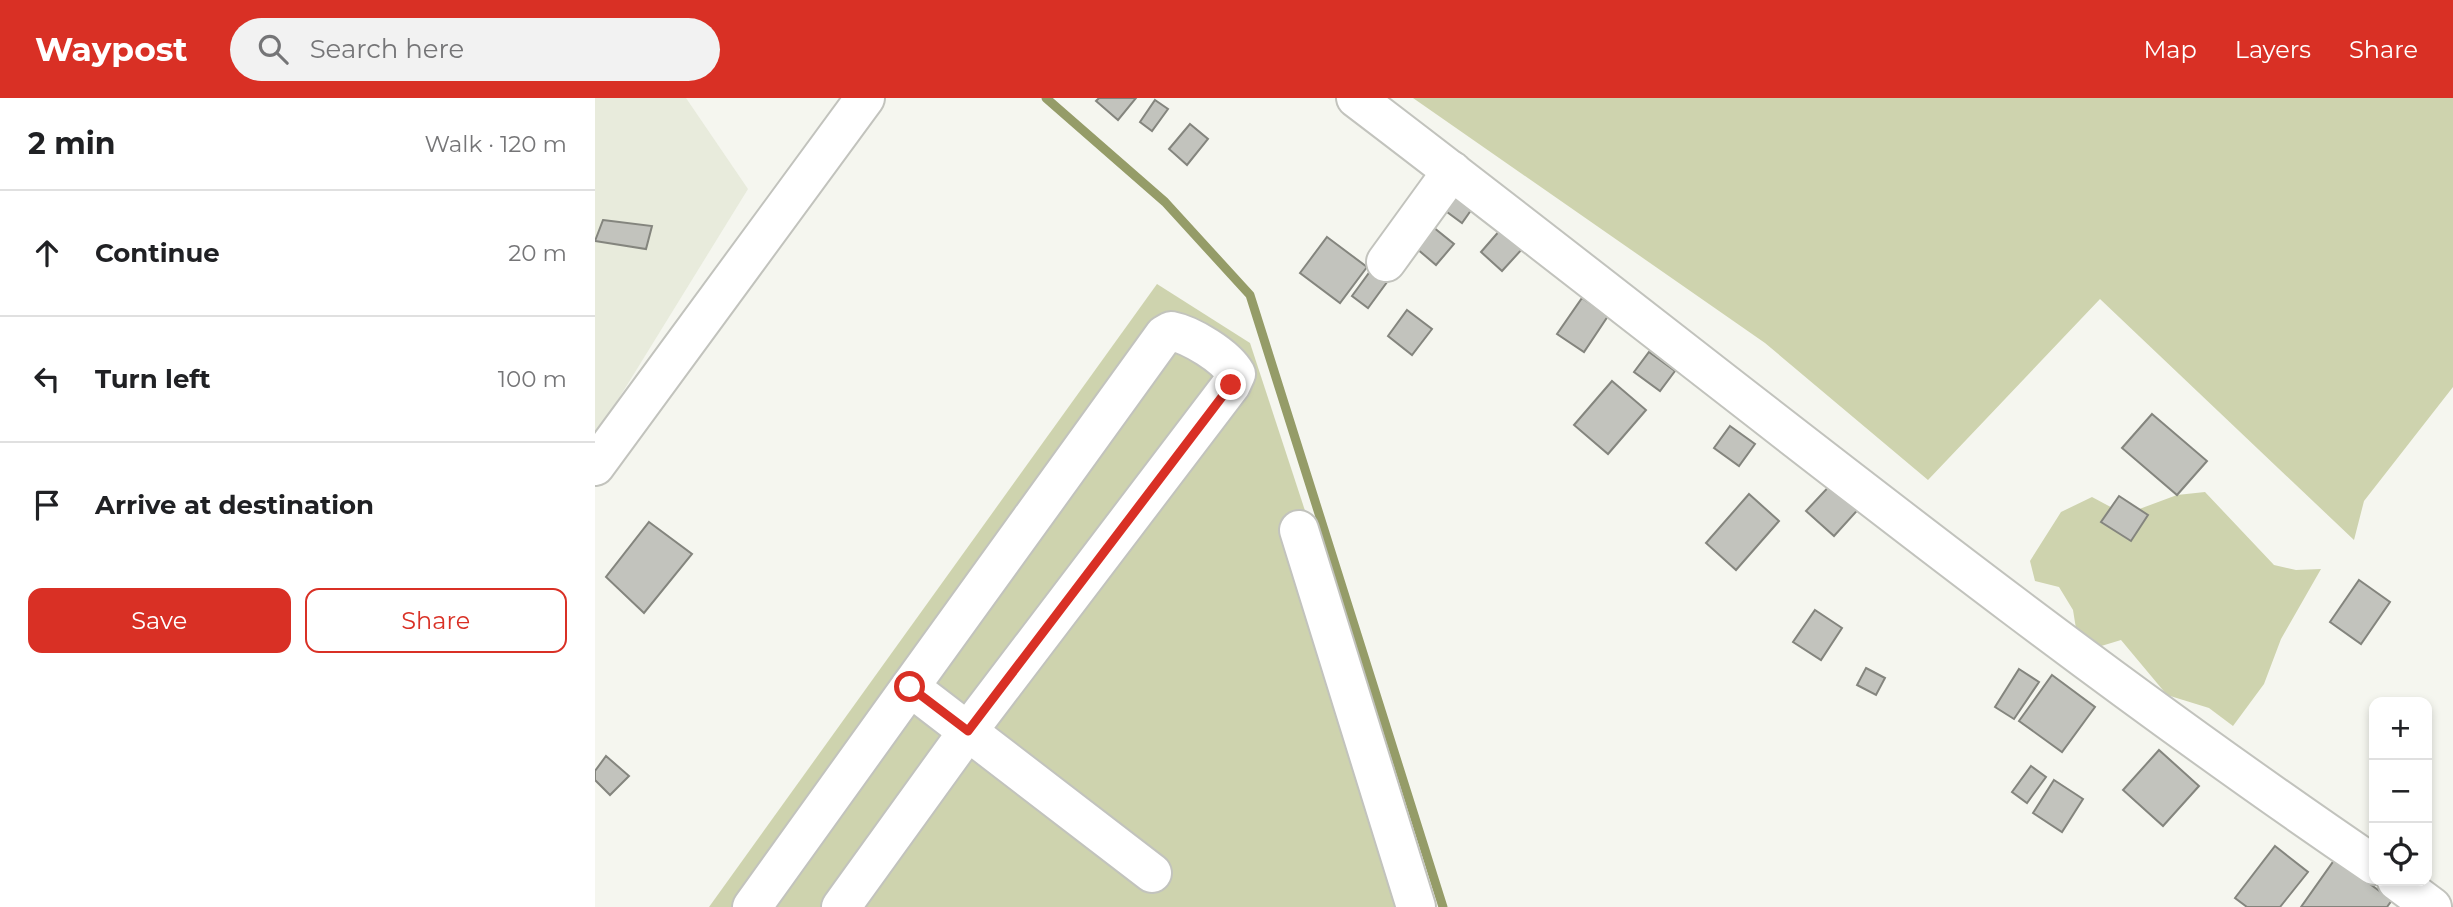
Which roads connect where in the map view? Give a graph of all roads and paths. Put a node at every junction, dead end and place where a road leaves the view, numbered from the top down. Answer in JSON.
{"nodes":[{"id":1,"x":865,"y":98,"type":"edge"},
{"id":2,"x":1356,"y":98,"type":"edge"},
{"id":3,"x":1452,"y":172,"type":"junction"},
{"id":4,"x":1386,"y":262,"type":"dead end"},
{"id":5,"x":595,"y":466,"type":"edge"},
{"id":6,"x":1299,"y":530,"type":"dead end"},
{"id":7,"x":910,"y":687,"type":"junction"},
{"id":8,"x":968,"y":731,"type":"junction"},
{"id":9,"x":2369,"y":862,"type":"edge"},
{"id":10,"x":1152,"y":873,"type":"dead end"},
{"id":11,"x":2404,"y":886,"type":"edge"},
{"id":12,"x":853,"y":903,"type":"edge"},
{"id":13,"x":752,"y":907,"type":"edge"},
{"id":14,"x":1416,"y":907,"type":"edge"},
{"id":15,"x":2432,"y":907,"type":"edge"}],
"edges":[{"from":1,"to":5,"type":"street"},
{"from":2,"to":3,"type":"street"},
{"from":3,"to":4,"type":"street"},
{"from":3,"to":9,"type":"street"},
{"from":6,"to":14,"type":"street"},
{"from":7,"to":8,"type":"street"},
{"from":7,"to":8,"type":"street"},
{"from":7,"to":13,"type":"street"},
{"from":8,"to":10,"type":"street"},
{"from":8,"to":12,"type":"street"},
{"from":11,"to":15,"type":"street"}]}
